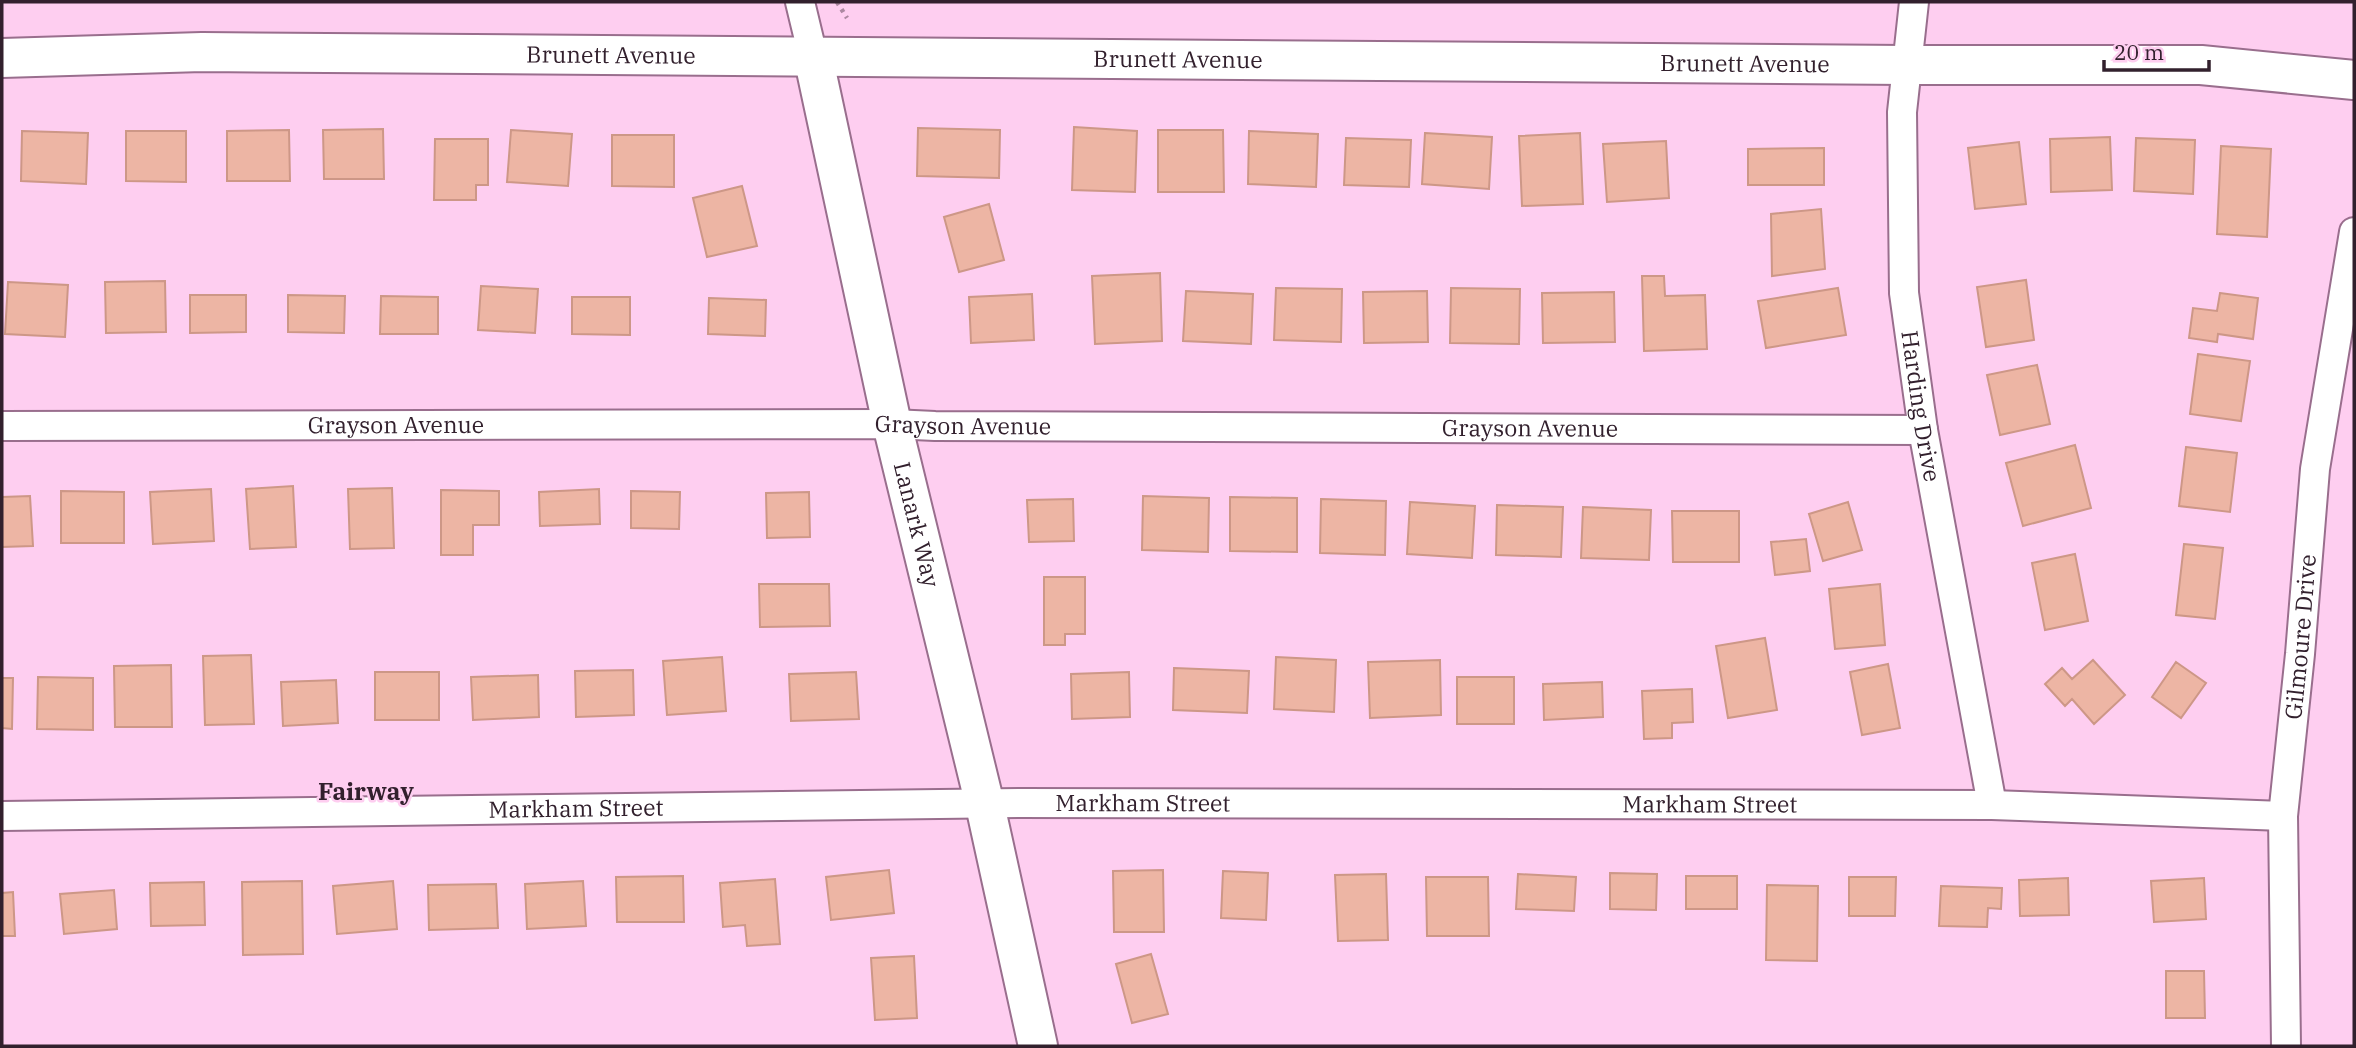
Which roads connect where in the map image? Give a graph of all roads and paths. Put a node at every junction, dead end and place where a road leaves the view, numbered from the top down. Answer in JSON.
{"nodes":[{"id":1,"x":800,"y":2,"type":"edge"},
{"id":2,"x":837,"y":2,"type":"edge"},
{"id":3,"x":1914,"y":2,"type":"edge"},
{"id":4,"x":847,"y":18,"type":"dead end"},
{"id":5,"x":813,"y":56,"type":"junction"},
{"id":6,"x":2,"y":58,"type":"edge"},
{"id":7,"x":1906,"y":65,"type":"junction"},
{"id":8,"x":2354,"y":80,"type":"edge"},
{"id":9,"x":2354,"y":232,"type":"edge"},
{"id":10,"x":892,"y":424,"type":"junction"},
{"id":11,"x":2,"y":426,"type":"edge"},
{"id":12,"x":1923,"y":430,"type":"junction"},
{"id":13,"x":985,"y":805,"type":"junction"},
{"id":14,"x":1992,"y":805,"type":"junction"},
{"id":15,"x":2,"y":816,"type":"edge"},
{"id":16,"x":2283,"y":816,"type":"junction"},
{"id":17,"x":1038,"y":1046,"type":"edge"},
{"id":18,"x":2286,"y":1046,"type":"edge"}],
"edges":[{"from":1,"to":5,"type":"street","name":"Lanark Way"},
{"from":2,"to":4,"type":"path"},
{"from":3,"to":7,"type":"street","name":"Harding Drive"},
{"from":5,"to":6,"type":"street","name":"Brunett Avenue"},
{"from":5,"to":7,"type":"street","name":"Brunett Avenue"},
{"from":5,"to":10,"type":"street","name":"Lanark Way"},
{"from":7,"to":8,"type":"street","name":"Brunett Avenue"},
{"from":7,"to":12,"type":"street","name":"Harding Drive"},
{"from":9,"to":16,"type":"street","name":"Gilmoure Drive"},
{"from":10,"to":11,"type":"street","name":"Grayson Avenue"},
{"from":10,"to":12,"type":"street","name":"Grayson Avenue"},
{"from":10,"to":13,"type":"street","name":"Lanark Way"},
{"from":12,"to":14,"type":"street","name":"Harding Drive"},
{"from":13,"to":14,"type":"street","name":"Markham Street"},
{"from":13,"to":15,"type":"street","name":"Markham Street"},
{"from":13,"to":17,"type":"street","name":"Lanark Way"},
{"from":14,"to":16,"type":"street","name":"Markham Street"},
{"from":16,"to":18,"type":"street","name":"Gilmoure Drive"}]}
